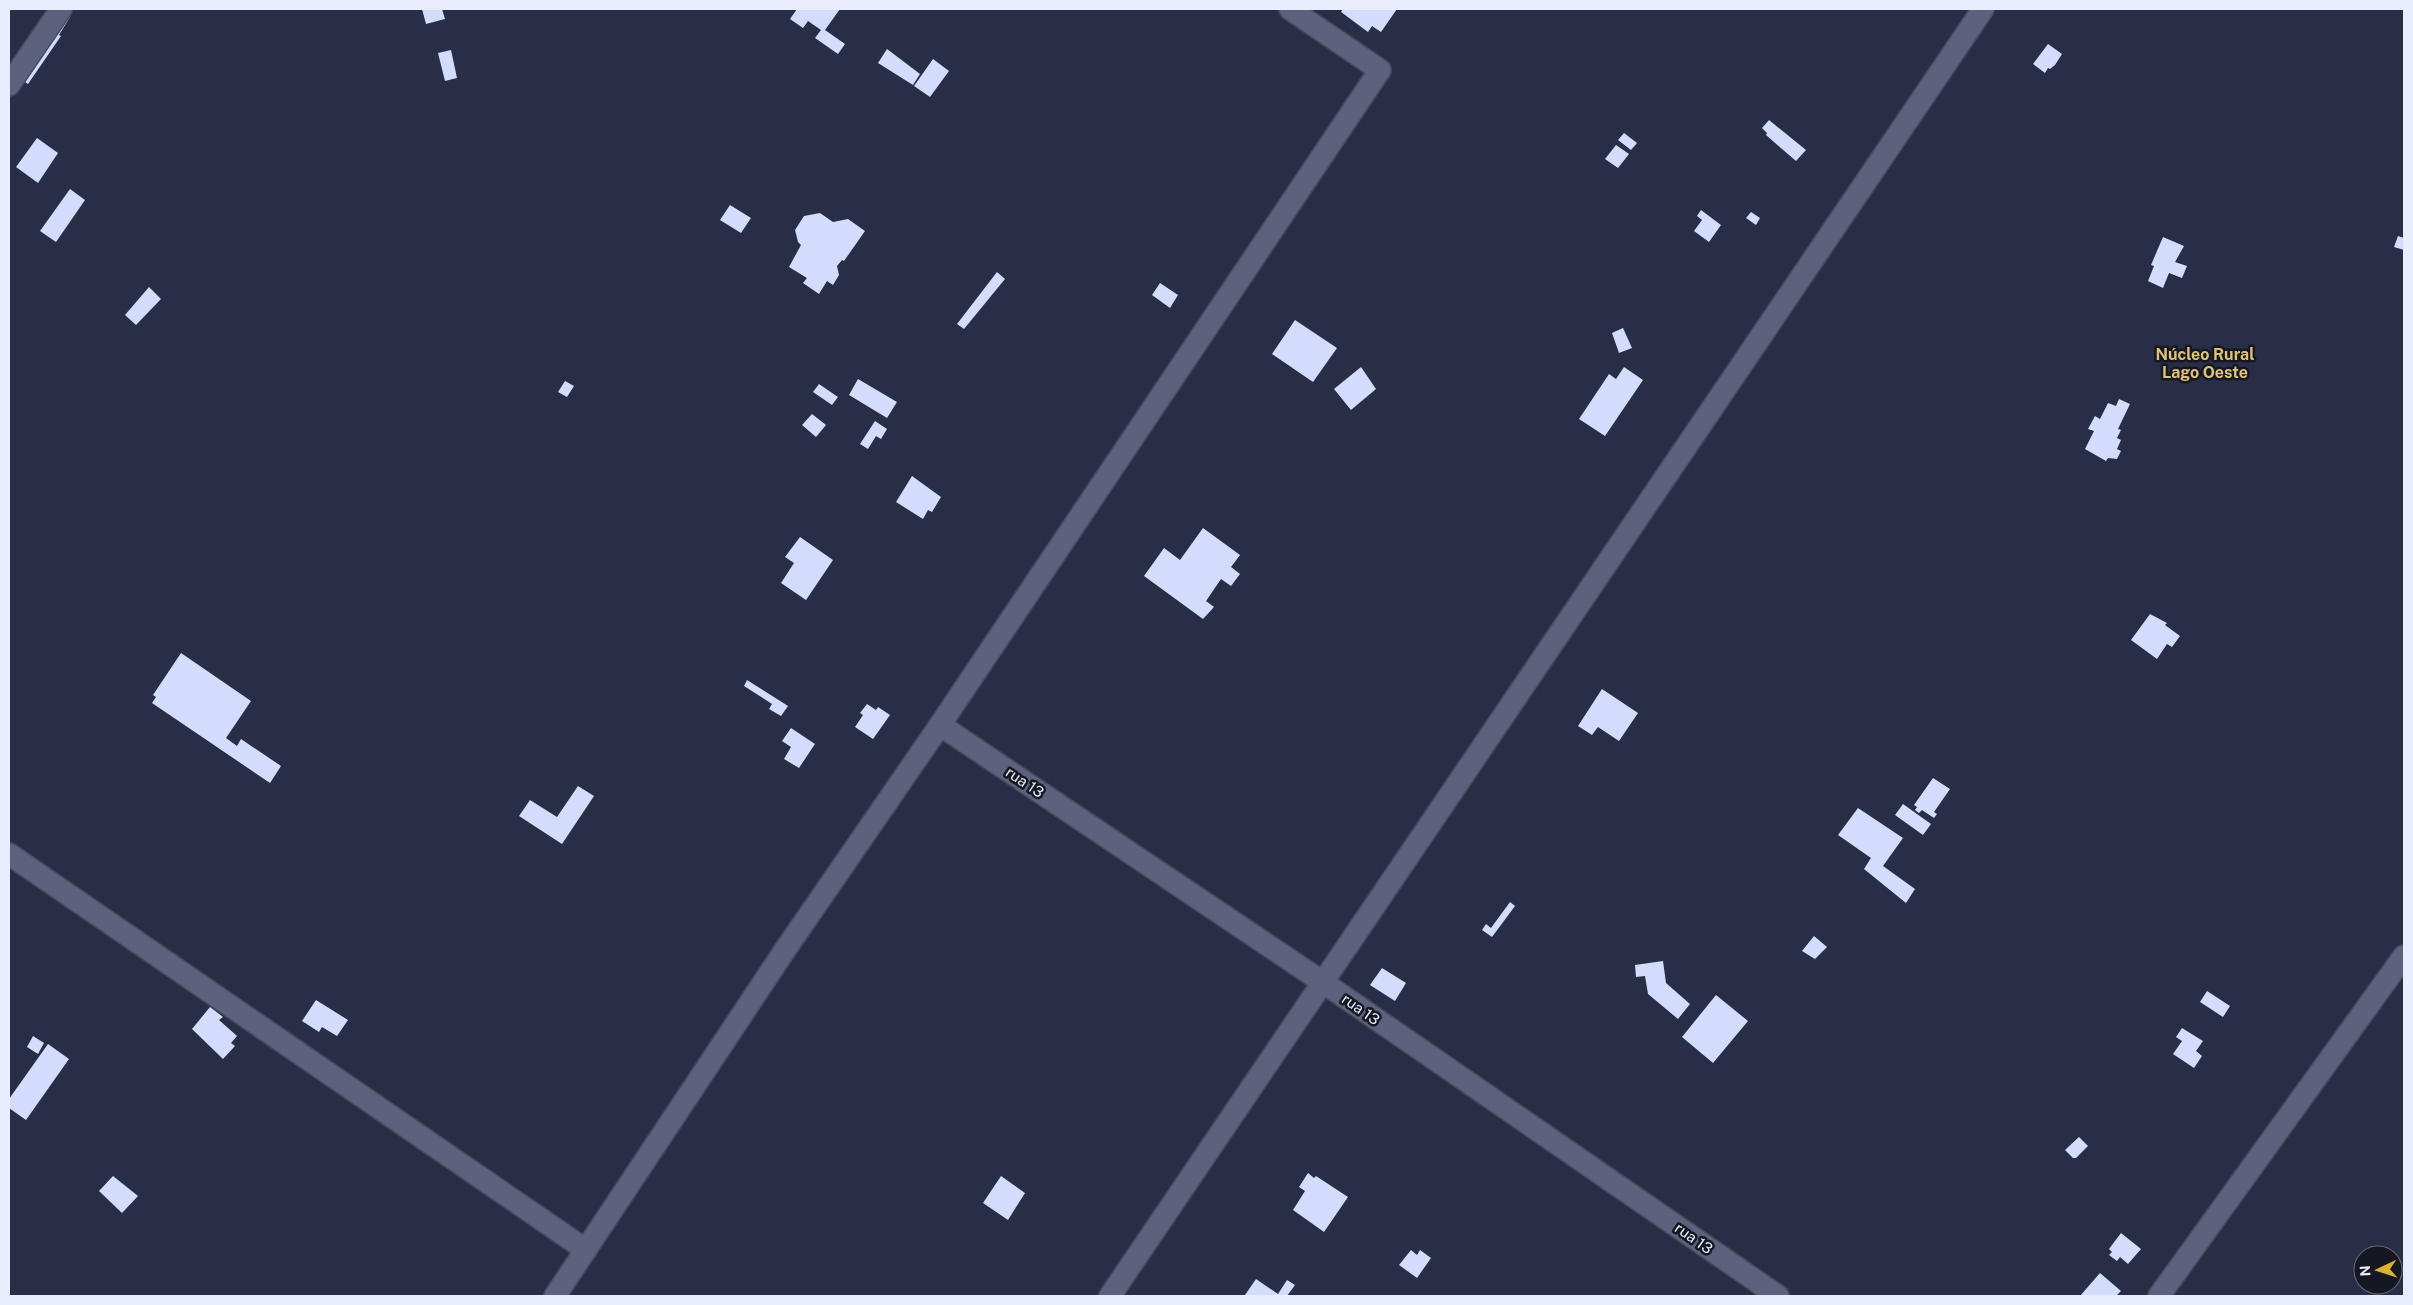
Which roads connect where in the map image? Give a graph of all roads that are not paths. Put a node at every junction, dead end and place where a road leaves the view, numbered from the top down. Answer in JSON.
{"nodes":[{"id":1,"x":62,"y":9,"type":"edge"},
{"id":2,"x":1290,"y":9,"type":"edge"},
{"id":3,"x":1983,"y":9,"type":"edge"},
{"id":4,"x":9,"y":85,"type":"edge"},
{"id":5,"x":940,"y":724,"type":"junction"},
{"id":6,"x":9,"y":854,"type":"edge"},
{"id":7,"x":2404,"y":956,"type":"edge"},
{"id":8,"x":1324,"y":983,"type":"junction"},
{"id":9,"x":586,"y":1250,"type":"junction"},
{"id":10,"x":555,"y":1296,"type":"edge"},
{"id":11,"x":1110,"y":1296,"type":"edge"},
{"id":12,"x":1778,"y":1296,"type":"edge"},
{"id":13,"x":2159,"y":1296,"type":"edge"}],
"edges":[{"from":1,"to":4,"type":"street"},
{"from":2,"to":5,"type":"street"},
{"from":3,"to":8,"type":"street"},
{"from":5,"to":8,"type":"street","name":"rua 13"},
{"from":5,"to":9,"type":"street"},
{"from":6,"to":9,"type":"street"},
{"from":7,"to":13,"type":"street"},
{"from":8,"to":11,"type":"street"},
{"from":8,"to":12,"type":"street","name":"rua 13"},
{"from":9,"to":10,"type":"street"}]}
